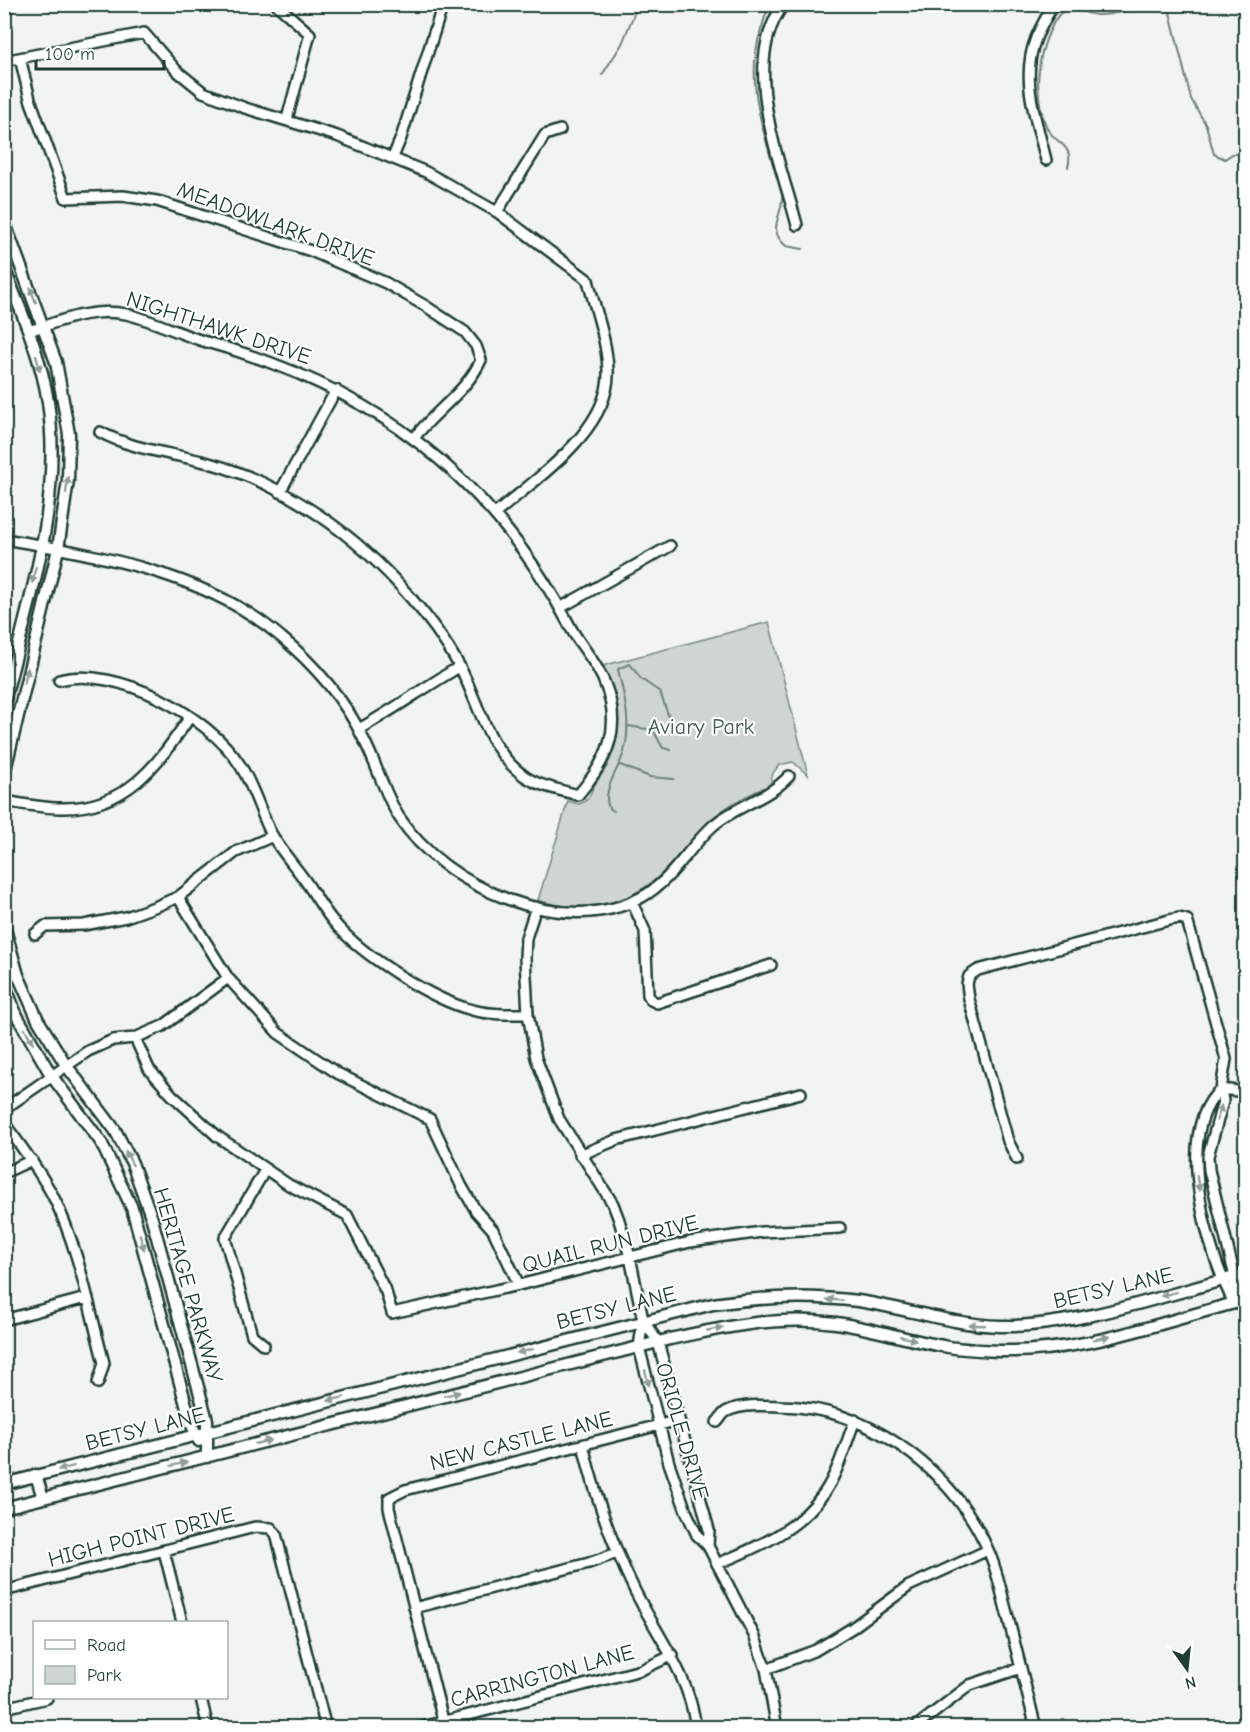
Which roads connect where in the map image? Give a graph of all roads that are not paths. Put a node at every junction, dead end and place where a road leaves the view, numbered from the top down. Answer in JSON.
{"nodes":[{"id":1,"x":276,"y":4,"type":"edge"},
{"id":2,"x":443,"y":4,"type":"edge"},
{"id":3,"x":784,"y":4,"type":"edge"},
{"id":4,"x":1053,"y":4,"type":"edge"},
{"id":5,"x":20,"y":58,"type":"junction"},
{"id":6,"x":4,"y":61,"type":"edge"},
{"id":7,"x":287,"y":119,"type":"junction"},
{"id":8,"x":560,"y":130,"type":"dead end"},
{"id":9,"x":393,"y":157,"type":"junction"},
{"id":10,"x":1046,"y":160,"type":"dead end"},
{"id":11,"x":497,"y":212,"type":"junction"},
{"id":12,"x":4,"y":221,"type":"edge"},
{"id":13,"x":797,"y":225,"type":"dead end"},
{"id":14,"x":4,"y":268,"type":"edge"},
{"id":15,"x":44,"y":326,"type":"junction"},
{"id":16,"x":29,"y":331,"type":"junction"},
{"id":17,"x":336,"y":390,"type":"junction"},
{"id":18,"x":100,"y":432,"type":"dead end"},
{"id":19,"x":414,"y":438,"type":"junction"},
{"id":20,"x":280,"y":492,"type":"junction"},
{"id":21,"x":495,"y":514,"type":"junction"},
{"id":22,"x":4,"y":539,"type":"edge"},
{"id":23,"x":41,"y":545,"type":"junction"},
{"id":24,"x":670,"y":546,"type":"dead end"},
{"id":25,"x":57,"y":549,"type":"junction"},
{"id":26,"x":560,"y":608,"type":"junction"},
{"id":27,"x":459,"y":667,"type":"junction"},
{"id":28,"x":59,"y":680,"type":"dead end"},
{"id":29,"x":4,"y":702,"type":"edge"},
{"id":30,"x":190,"y":717,"type":"junction"},
{"id":31,"x":359,"y":729,"type":"junction"},
{"id":32,"x":4,"y":774,"type":"edge"},
{"id":33,"x":789,"y":776,"type":"dead end"},
{"id":34,"x":4,"y":801,"type":"edge"},
{"id":35,"x":273,"y":836,"type":"junction"},
{"id":36,"x":178,"y":897,"type":"junction"},
{"id":37,"x":632,"y":902,"type":"junction"},
{"id":38,"x":536,"y":907,"type":"junction"},
{"id":39,"x":4,"y":926,"type":"edge"},
{"id":40,"x":35,"y":934,"type":"dead end"},
{"id":41,"x":771,"y":965,"type":"dead end"},
{"id":42,"x":228,"y":978,"type":"junction"},
{"id":43,"x":4,"y":983,"type":"edge"},
{"id":44,"x":528,"y":1014,"type":"junction"},
{"id":45,"x":135,"y":1038,"type":"junction"},
{"id":46,"x":66,"y":1065,"type":"junction"},
{"id":47,"x":51,"y":1076,"type":"junction"},
{"id":48,"x":1221,"y":1089,"type":"junction"},
{"id":49,"x":1245,"y":1092,"type":"edge"},
{"id":50,"x":801,"y":1093,"type":"dead end"},
{"id":51,"x":4,"y":1109,"type":"edge"},
{"id":52,"x":4,"y":1123,"type":"edge"},
{"id":53,"x":580,"y":1155,"type":"junction"},
{"id":54,"x":1017,"y":1159,"type":"dead end"},
{"id":55,"x":32,"y":1160,"type":"junction"},
{"id":56,"x":1196,"y":1160,"type":"junction"},
{"id":57,"x":1209,"y":1161,"type":"junction"},
{"id":58,"x":265,"y":1170,"type":"junction"},
{"id":59,"x":4,"y":1173,"type":"edge"},
{"id":60,"x":840,"y":1228,"type":"dead end"},
{"id":61,"x":1222,"y":1228,"type":"junction"},
{"id":62,"x":1209,"y":1232,"type":"junction"},
{"id":63,"x":630,"y":1257,"type":"junction"},
{"id":64,"x":1240,"y":1275,"type":"edge"},
{"id":65,"x":1222,"y":1280,"type":"junction"},
{"id":66,"x":519,"y":1285,"type":"junction"},
{"id":67,"x":86,"y":1298,"type":"junction"},
{"id":68,"x":1240,"y":1301,"type":"edge"},
{"id":69,"x":4,"y":1320,"type":"edge"},
{"id":70,"x":643,"y":1320,"type":"junction"},
{"id":71,"x":658,"y":1342,"type":"junction"},
{"id":72,"x":264,"y":1345,"type":"dead end"},
{"id":73,"x":639,"y":1347,"type":"junction"},
{"id":74,"x":98,"y":1383,"type":"dead end"},
{"id":75,"x":679,"y":1420,"type":"junction"},
{"id":76,"x":855,"y":1420,"type":"junction"},
{"id":77,"x":717,"y":1422,"type":"dead end"},
{"id":78,"x":659,"y":1425,"type":"junction"},
{"id":79,"x":201,"y":1433,"type":"junction"},
{"id":80,"x":583,"y":1445,"type":"junction"},
{"id":81,"x":207,"y":1457,"type":"junction"},
{"id":82,"x":36,"y":1475,"type":"junction"},
{"id":83,"x":4,"y":1484,"type":"edge"},
{"id":84,"x":43,"y":1498,"type":"junction"},
{"id":85,"x":4,"y":1508,"type":"edge"},
{"id":86,"x":708,"y":1546,"type":"junction"},
{"id":87,"x":988,"y":1550,"type":"junction"},
{"id":88,"x":164,"y":1551,"type":"junction"},
{"id":89,"x":617,"y":1553,"type":"junction"},
{"id":90,"x":717,"y":1564,"type":"junction"},
{"id":91,"x":4,"y":1591,"type":"edge"},
{"id":92,"x":414,"y":1608,"type":"junction"},
{"id":93,"x":182,"y":1621,"type":"edge"},
{"id":94,"x":673,"y":1655,"type":"junction"},
{"id":95,"x":1021,"y":1668,"type":"junction"},
{"id":96,"x":766,"y":1669,"type":"junction"},
{"id":97,"x":43,"y":1699,"type":"edge"},
{"id":98,"x":201,"y":1699,"type":"edge"},
{"id":99,"x":4,"y":1708,"type":"edge"},
{"id":100,"x":444,"y":1724,"type":"edge"},
{"id":101,"x":208,"y":1728,"type":"edge"},
{"id":102,"x":326,"y":1728,"type":"edge"},
{"id":103,"x":419,"y":1728,"type":"edge"},
{"id":104,"x":696,"y":1728,"type":"edge"},
{"id":105,"x":777,"y":1728,"type":"edge"},
{"id":106,"x":914,"y":1728,"type":"edge"},
{"id":107,"x":1036,"y":1728,"type":"edge"}],
"edges":[{"from":1,"to":7,"type":"street"},
{"from":2,"to":9,"type":"street"},
{"from":3,"to":13,"type":"street"},
{"from":4,"to":10,"type":"street"},
{"from":5,"to":6,"type":"street"},
{"from":5,"to":7,"type":"street"},
{"from":5,"to":19,"type":"street","name":"MEADOWLARK DRIVE"},
{"from":7,"to":9,"type":"street"},
{"from":8,"to":11,"type":"street"},
{"from":9,"to":11,"type":"street"},
{"from":11,"to":21,"type":"street"},
{"from":15,"to":12,"type":"main road","one_way":true},
{"from":14,"to":16,"type":"main road"},
{"from":15,"to":16,"type":"street","name":"NIGHTHAWK DRIVE"},
{"from":15,"to":17,"type":"street","name":"NIGHTHAWK DRIVE"},
{"from":25,"to":15,"type":"main road","one_way":true},
{"from":16,"to":23,"type":"main road","one_way":true},
{"from":17,"to":19,"type":"street","name":"NIGHTHAWK DRIVE"},
{"from":17,"to":20,"type":"street"},
{"from":18,"to":20,"type":"street"},
{"from":19,"to":21,"type":"street","name":"NIGHTHAWK DRIVE"},
{"from":20,"to":27,"type":"street"},
{"from":21,"to":26,"type":"street","name":"NIGHTHAWK DRIVE"},
{"from":22,"to":23,"type":"street"},
{"from":23,"to":25,"type":"street"},
{"from":23,"to":29,"type":"main road","one_way":true},
{"from":24,"to":26,"type":"street"},
{"from":25,"to":31,"type":"street"},
{"from":32,"to":25,"type":"main road","one_way":true},
{"from":26,"to":27,"type":"street","name":"NIGHTHAWK DRIVE"},
{"from":27,"to":31,"type":"street"},
{"from":28,"to":30,"type":"street"},
{"from":30,"to":34,"type":"street"},
{"from":30,"to":35,"type":"street"},
{"from":31,"to":38,"type":"street"},
{"from":33,"to":37,"type":"street"},
{"from":35,"to":36,"type":"street"},
{"from":35,"to":44,"type":"street"},
{"from":36,"to":40,"type":"street"},
{"from":36,"to":42,"type":"street"},
{"from":37,"to":38,"type":"street"},
{"from":37,"to":41,"type":"street"},
{"from":38,"to":44,"type":"street","name":"ORIOLE DRIVE"},
{"from":39,"to":46,"type":"main road","name":"HERITAGE PARKWAY"},
{"from":42,"to":45,"type":"street"},
{"from":42,"to":66,"type":"street"},
{"from":43,"to":47,"type":"main road","name":"HERITAGE PARKWAY","one_way":true},
{"from":44,"to":53,"type":"street","name":"ORIOLE DRIVE"},
{"from":45,"to":46,"type":"street"},
{"from":45,"to":58,"type":"street"},
{"from":46,"to":47,"type":"street"},
{"from":79,"to":46,"type":"main road","name":"HERITAGE PARKWAY","one_way":true},
{"from":47,"to":51,"type":"street"},
{"from":47,"to":79,"type":"main road","name":"HERITAGE PARKWAY","one_way":true},
{"from":48,"to":49,"type":"street"},
{"from":48,"to":54,"type":"street"},
{"from":48,"to":56,"type":"street"},
{"from":57,"to":48,"type":"street","one_way":true},
{"from":50,"to":53,"type":"street"},
{"from":52,"to":55,"type":"street"},
{"from":53,"to":63,"type":"street","name":"ORIOLE DRIVE"},
{"from":55,"to":59,"type":"street"},
{"from":55,"to":67,"type":"street"},
{"from":56,"to":57,"type":"street"},
{"from":56,"to":62,"type":"street","one_way":true},
{"from":57,"to":61,"type":"street"},
{"from":58,"to":66,"type":"street","name":"QUAIL RUN DRIVE"},
{"from":58,"to":72,"type":"street"},
{"from":60,"to":63,"type":"street","name":"QUAIL RUN DRIVE"},
{"from":61,"to":62,"type":"street"},
{"from":61,"to":64,"type":"street"},
{"from":62,"to":65,"type":"street"},
{"from":63,"to":66,"type":"street","name":"QUAIL RUN DRIVE"},
{"from":63,"to":70,"type":"street","name":"ORIOLE DRIVE"},
{"from":64,"to":65,"type":"main road","name":"BETSY LANE"},
{"from":64,"to":68,"type":"street"},
{"from":65,"to":68,"type":"street"},
{"from":65,"to":70,"type":"main road","name":"BETSY LANE","one_way":true},
{"from":67,"to":69,"type":"street"},
{"from":67,"to":74,"type":"street"},
{"from":71,"to":68,"type":"main road","name":"BETSY LANE","one_way":true},
{"from":70,"to":71,"type":"street","name":"ORIOLE DRIVE"},
{"from":70,"to":73,"type":"street","name":"ORIOLE DRIVE"},
{"from":70,"to":79,"type":"main road","name":"BETSY LANE","one_way":true},
{"from":71,"to":73,"type":"main road","name":"BETSY LANE"},
{"from":71,"to":75,"type":"street","name":"ORIOLE DRIVE"},
{"from":73,"to":78,"type":"street","name":"ORIOLE DRIVE","one_way":true},
{"from":81,"to":73,"type":"main road","name":"BETSY LANE","one_way":true},
{"from":75,"to":78,"type":"street","name":"NEW CASTLE LANE"},
{"from":75,"to":86,"type":"street","name":"ORIOLE DRIVE"},
{"from":76,"to":77,"type":"street"},
{"from":76,"to":87,"type":"street"},
{"from":76,"to":90,"type":"street"},
{"from":78,"to":80,"type":"street","name":"NEW CASTLE LANE"},
{"from":78,"to":86,"type":"street","name":"ORIOLE DRIVE"},
{"from":79,"to":81,"type":"main road","name":"HERITAGE PARKWAY"},
{"from":79,"to":82,"type":"main road","name":"BETSY LANE","one_way":true},
{"from":80,"to":89,"type":"street"},
{"from":80,"to":92,"type":"street","name":"NEW CASTLE LANE"},
{"from":84,"to":81,"type":"main road","name":"BETSY LANE","one_way":true},
{"from":82,"to":83,"type":"main road","name":"BETSY LANE"},
{"from":82,"to":84,"type":"main road"},
{"from":84,"to":85,"type":"main road","name":"BETSY LANE"},
{"from":86,"to":90,"type":"street","name":"ORIOLE DRIVE"},
{"from":87,"to":95,"type":"street"},
{"from":87,"to":96,"type":"street"},
{"from":88,"to":91,"type":"street","name":"HIGH POINT DRIVE"},
{"from":88,"to":93,"type":"street"},
{"from":88,"to":102,"type":"street","name":"HIGH POINT DRIVE"},
{"from":89,"to":92,"type":"street"},
{"from":89,"to":94,"type":"street"},
{"from":90,"to":96,"type":"street","name":"ORIOLE DRIVE"},
{"from":92,"to":100,"type":"street"},
{"from":94,"to":100,"type":"street","name":"CARRINGTON LANE"},
{"from":94,"to":104,"type":"street"},
{"from":95,"to":106,"type":"street"},
{"from":95,"to":107,"type":"street"},
{"from":96,"to":105,"type":"street","name":"ORIOLE DRIVE"},
{"from":97,"to":99,"type":"street"},
{"from":98,"to":101,"type":"street"},
{"from":100,"to":103,"type":"street","name":"CARRINGTON LANE"}]}
